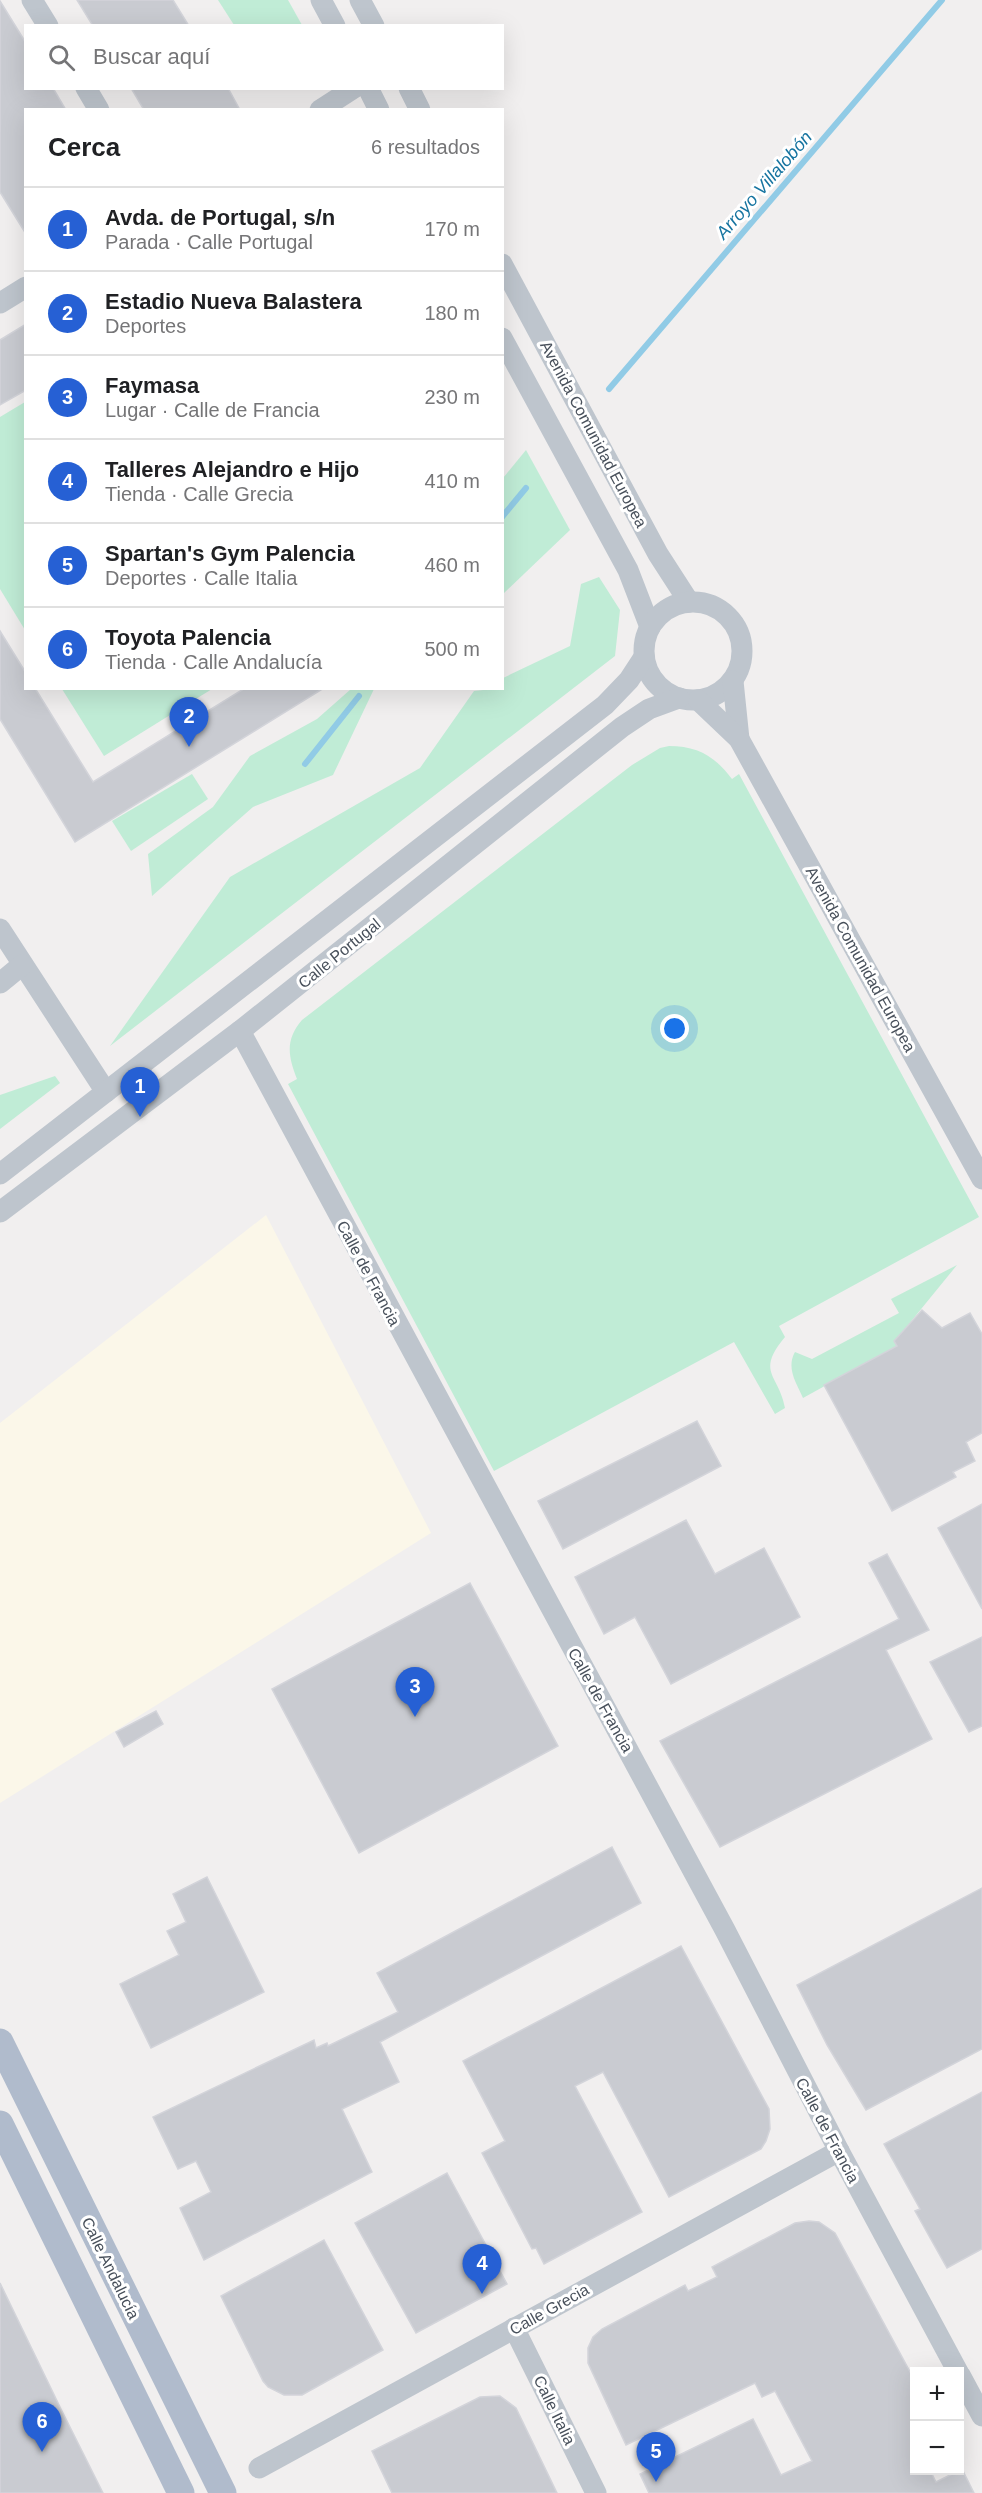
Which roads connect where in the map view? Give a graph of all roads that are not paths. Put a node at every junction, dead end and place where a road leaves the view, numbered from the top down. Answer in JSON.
{"nodes":[{"id":1,"x":32,"y":0,"type":"edge"},
{"id":2,"x":321,"y":0,"type":"edge"},
{"id":3,"x":360,"y":0,"type":"edge"},
{"id":4,"x":47,"y":24,"type":"edge"},
{"id":5,"x":334,"y":24,"type":"edge"},
{"id":6,"x":373,"y":24,"type":"edge"},
{"id":7,"x":87,"y":90,"type":"edge"},
{"id":8,"x":351,"y":90,"type":"edge"},
{"id":9,"x":369,"y":90,"type":"edge"},
{"id":10,"x":410,"y":90,"type":"edge"},
{"id":11,"x":98,"y":108,"type":"edge"},
{"id":12,"x":323,"y":108,"type":"edge"},
{"id":13,"x":378,"y":108,"type":"edge"},
{"id":14,"x":419,"y":108,"type":"edge"},
{"id":15,"x":504,"y":268,"type":"edge"},
{"id":16,"x":24,"y":288,"type":"edge"},
{"id":17,"x":0,"y":303,"type":"edge"},
{"id":18,"x":504,"y":342,"type":"edge"},
{"id":19,"x":689,"y":602,"type":"junction"},
{"id":20,"x":650,"y":627,"type":"junction"},
{"id":21,"x":645,"y":657,"type":"junction"},
{"id":22,"x":733,"y":681,"type":"junction"},
{"id":23,"x":689,"y":699,"type":"junction"},
{"id":24,"x":739,"y":739,"type":"junction"},
{"id":25,"x":0,"y":929,"type":"edge"},
{"id":26,"x":22,"y":965,"type":"junction"},
{"id":27,"x":0,"y":983,"type":"edge"},
{"id":28,"x":240,"y":1031,"type":"junction"},
{"id":29,"x":106,"y":1092,"type":"junction"},
{"id":30,"x":0,"y":1174,"type":"edge"},
{"id":31,"x":982,"y":1179,"type":"edge"},
{"id":32,"x":0,"y":1212,"type":"edge"},
{"id":33,"x":0,"y":2042,"type":"edge"},
{"id":34,"x":0,"y":2124,"type":"edge"},
{"id":35,"x":839,"y":2151,"type":"junction"},
{"id":36,"x":514,"y":2328,"type":"junction"},
{"id":37,"x":956,"y":2367,"type":"edge"},
{"id":38,"x":964,"y":2382,"type":"edge"},
{"id":39,"x":982,"y":2416,"type":"edge"},
{"id":40,"x":259,"y":2468,"type":"dead end"},
{"id":41,"x":181,"y":2493,"type":"edge"},
{"id":42,"x":223,"y":2493,"type":"edge"},
{"id":43,"x":596,"y":2493,"type":"edge"}],
"edges":[{"from":1,"to":4,"type":"street"},
{"from":2,"to":5,"type":"street"},
{"from":3,"to":6,"type":"street"},
{"from":7,"to":11,"type":"street"},
{"from":8,"to":12,"type":"street"},
{"from":9,"to":13,"type":"street"},
{"from":10,"to":14,"type":"street"},
{"from":15,"to":19,"type":"street","name":"Avenida Comunidad Europea"},
{"from":16,"to":17,"type":"street"},
{"from":18,"to":20,"type":"street","name":"Avenida Comunidad Europea"},
{"from":19,"to":20,"type":"street"},
{"from":19,"to":22,"type":"street"},
{"from":20,"to":21,"type":"street"},
{"from":21,"to":23,"type":"street"},
{"from":21,"to":29,"type":"street","name":"Calle Portugal"},
{"from":22,"to":23,"type":"street"},
{"from":22,"to":24,"type":"street","name":"Avenida Comunidad Europea"},
{"from":23,"to":24,"type":"street","name":"Avenida Comunidad Europea"},
{"from":23,"to":28,"type":"street","name":"Calle Portugal"},
{"from":24,"to":31,"type":"street","name":"Avenida Comunidad Europea"},
{"from":25,"to":26,"type":"street"},
{"from":26,"to":27,"type":"street"},
{"from":26,"to":29,"type":"street"},
{"from":28,"to":32,"type":"street","name":"Calle Portugal"},
{"from":28,"to":35,"type":"street","name":"Calle de Francia"},
{"from":29,"to":30,"type":"street","name":"Calle Portugal"},
{"from":33,"to":42,"type":"main road","name":"Calle Andalucía"},
{"from":34,"to":41,"type":"main road"},
{"from":35,"to":36,"type":"street","name":"Calle Grecia"},
{"from":35,"to":37,"type":"street","name":"Calle de Francia"},
{"from":36,"to":40,"type":"street","name":"Calle Grecia"},
{"from":36,"to":43,"type":"street","name":"Calle Italia"},
{"from":38,"to":39,"type":"street","name":"Calle de Francia"}]}
